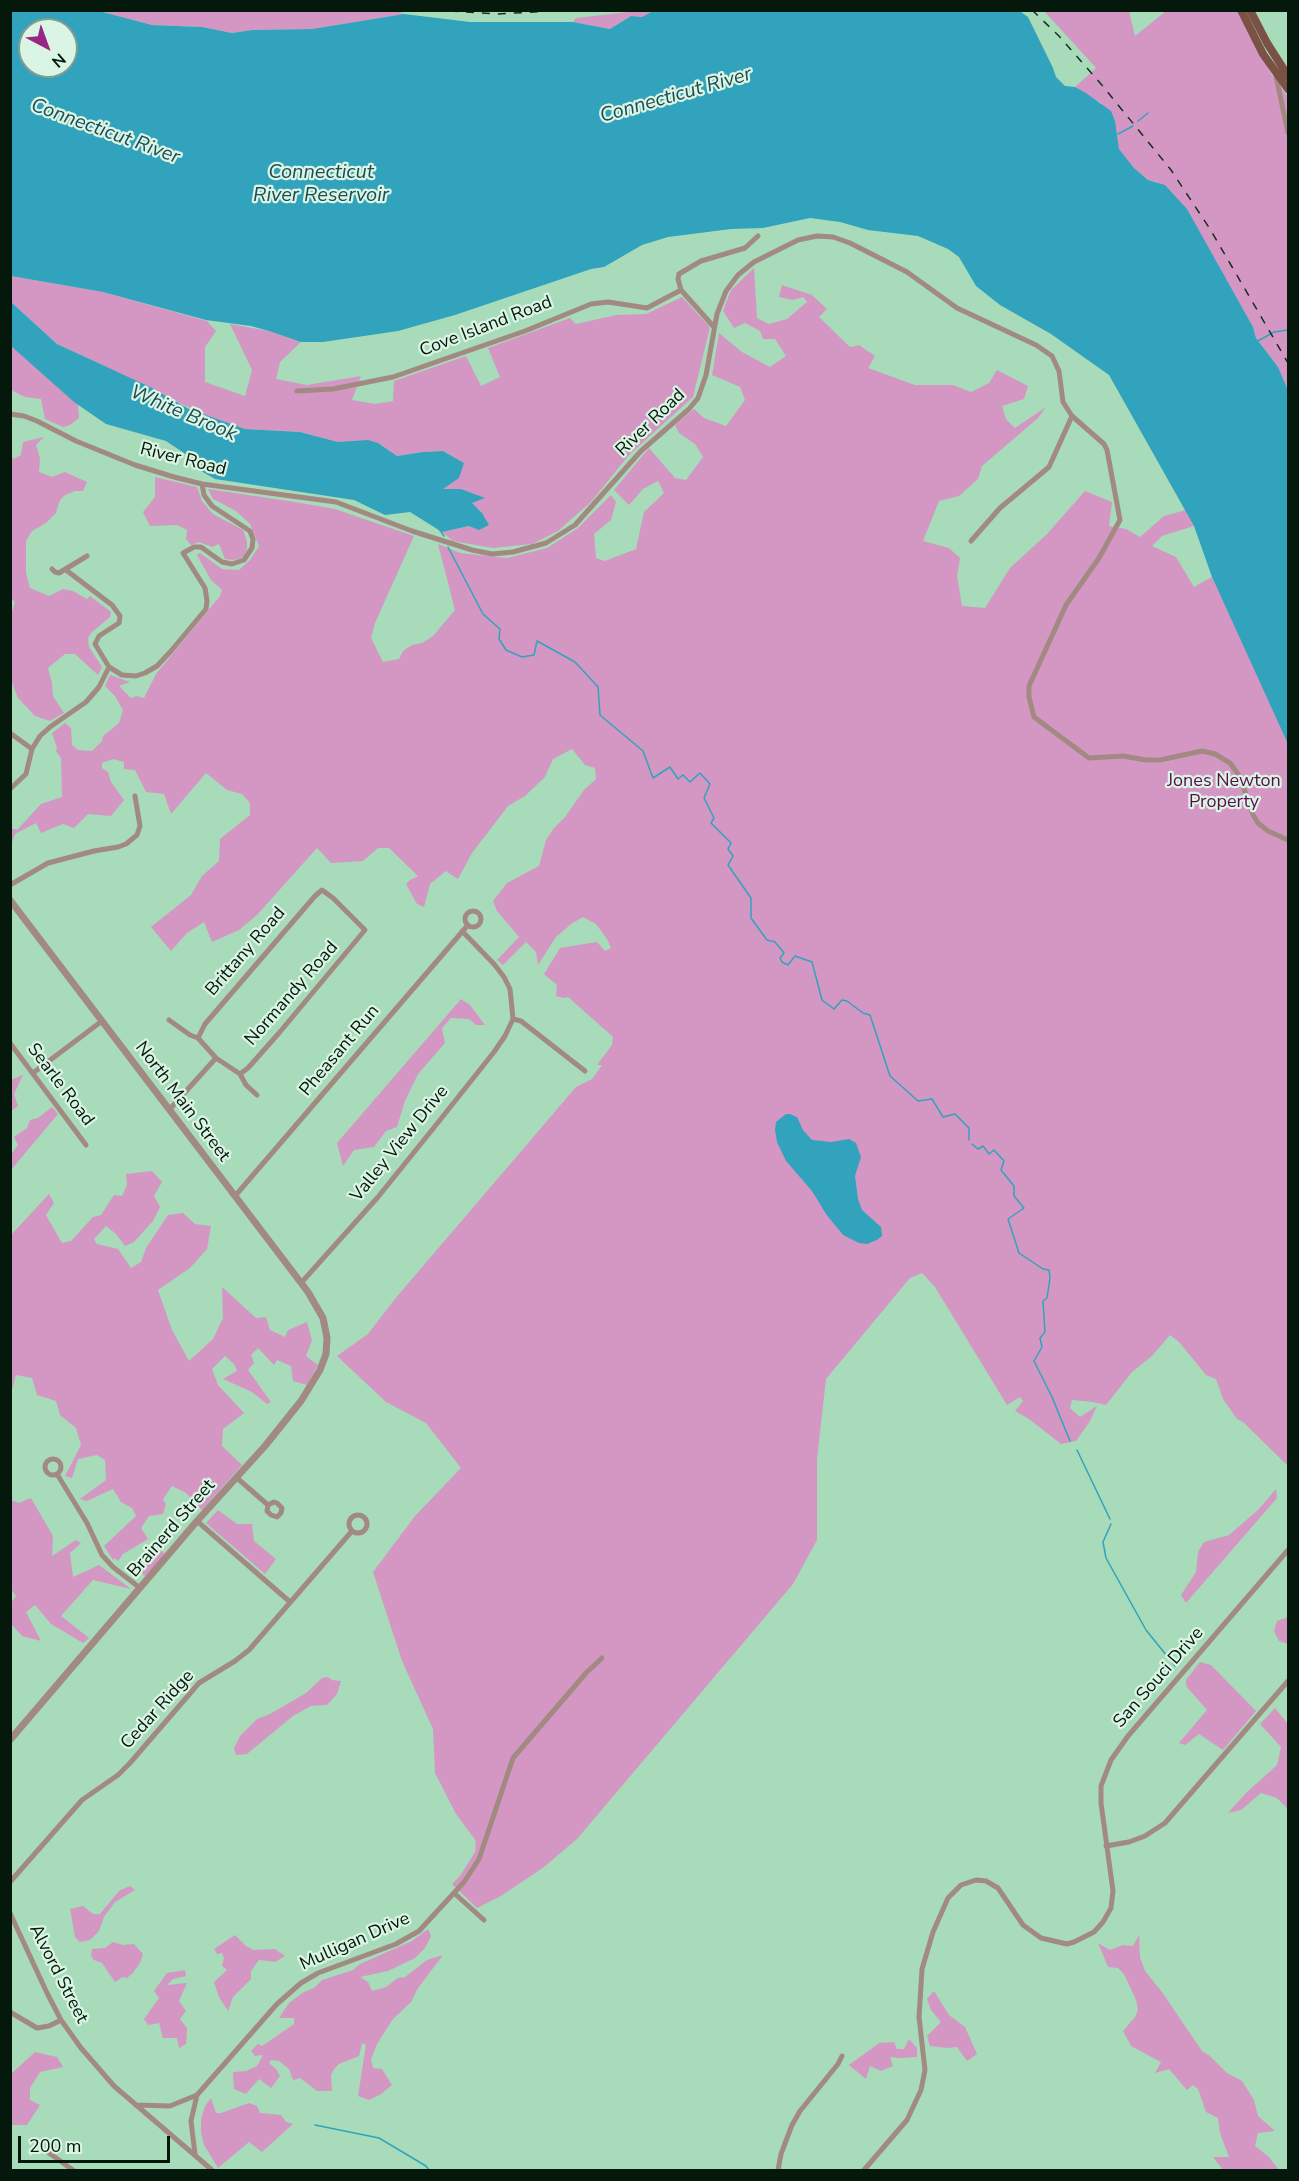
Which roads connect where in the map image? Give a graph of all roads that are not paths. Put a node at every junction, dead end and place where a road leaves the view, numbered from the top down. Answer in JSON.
{"nodes":[{"id":1,"x":1241,"y":10,"type":"edge"},
{"id":2,"x":1250,"y":10,"type":"edge"},
{"id":3,"x":1275,"y":71,"type":"junction"},
{"id":4,"x":1288,"y":76,"type":"edge"},
{"id":5,"x":1288,"y":89,"type":"edge"},
{"id":6,"x":1288,"y":133,"type":"edge"},
{"id":7,"x":758,"y":236,"type":"dead end"},
{"id":8,"x":681,"y":290,"type":"junction"},
{"id":9,"x":714,"y":327,"type":"junction"},
{"id":10,"x":297,"y":391,"type":"dead end"},
{"id":11,"x":10,"y":414,"type":"edge"},
{"id":12,"x":1072,"y":416,"type":"junction"},
{"id":13,"x":202,"y":484,"type":"junction"},
{"id":14,"x":971,"y":542,"type":"dead end"},
{"id":15,"x":87,"y":556,"type":"dead end"},
{"id":16,"x":52,"y":569,"type":"dead end"},
{"id":17,"x":66,"y":570,"type":"junction"},
{"id":18,"x":109,"y":667,"type":"junction"},
{"id":19,"x":10,"y":733,"type":"edge"},
{"id":20,"x":32,"y":749,"type":"junction"},
{"id":21,"x":10,"y":789,"type":"edge"},
{"id":22,"x":135,"y":796,"type":"dead end"},
{"id":23,"x":1288,"y":840,"type":"edge"},
{"id":24,"x":10,"y":885,"type":"edge"},
{"id":25,"x":10,"y":900,"type":"edge"},
{"id":26,"x":468,"y":925,"type":"dead end"},
{"id":27,"x":365,"y":930,"type":"joint"},
{"id":28,"x":462,"y":931,"type":"junction"},
{"id":29,"x":513,"y":1018,"type":"junction"},
{"id":30,"x":169,"y":1020,"type":"dead end"},
{"id":31,"x":102,"y":1021,"type":"junction"},
{"id":32,"x":198,"y":1038,"type":"junction"},
{"id":33,"x":10,"y":1043,"type":"edge"},
{"id":34,"x":216,"y":1058,"type":"junction"},
{"id":35,"x":585,"y":1071,"type":"dead end"},
{"id":36,"x":33,"y":1072,"type":"junction"},
{"id":37,"x":240,"y":1074,"type":"junction"},
{"id":38,"x":257,"y":1095,"type":"dead end"},
{"id":39,"x":169,"y":1110,"type":"junction"},
{"id":40,"x":86,"y":1144,"type":"dead end"},
{"id":41,"x":235,"y":1196,"type":"junction"},
{"id":42,"x":301,"y":1283,"type":"junction"},
{"id":43,"x":325,"y":1325,"type":"joint"},
{"id":44,"x":57,"y":1474,"type":"dead end"},
{"id":45,"x":237,"y":1478,"type":"junction"},
{"id":46,"x":268,"y":1505,"type":"dead end"},
{"id":47,"x":197,"y":1521,"type":"junction"},
{"id":48,"x":352,"y":1531,"type":"dead end"},
{"id":49,"x":1288,"y":1550,"type":"edge"},
{"id":50,"x":140,"y":1588,"type":"junction"},
{"id":51,"x":290,"y":1602,"type":"junction"},
{"id":52,"x":603,"y":1658,"type":"dead end"},
{"id":53,"x":1288,"y":1681,"type":"edge"},
{"id":54,"x":10,"y":1740,"type":"edge"},
{"id":55,"x":1106,"y":1846,"type":"junction"},
{"id":56,"x":10,"y":1882,"type":"edge"},
{"id":57,"x":454,"y":1893,"type":"junction"},
{"id":58,"x":10,"y":1913,"type":"edge"},
{"id":59,"x":484,"y":1920,"type":"dead end"},
{"id":60,"x":10,"y":2012,"type":"edge"},
{"id":61,"x":61,"y":2020,"type":"junction"},
{"id":62,"x":842,"y":2056,"type":"dead end"},
{"id":63,"x":197,"y":2095,"type":"junction"},
{"id":64,"x":136,"y":2105,"type":"junction"},
{"id":65,"x":49,"y":2153,"type":"dead end"},
{"id":66,"x":195,"y":2154,"type":"junction"},
{"id":67,"x":73,"y":2170,"type":"edge"},
{"id":68,"x":212,"y":2170,"type":"edge"},
{"id":69,"x":778,"y":2170,"type":"edge"},
{"id":70,"x":864,"y":2170,"type":"edge"}],
"edges":[{"from":1,"to":3,"type":"main road"},
{"from":2,"to":4,"type":"main road"},
{"from":3,"to":5,"type":"main road"},
{"from":3,"to":6,"type":"street"},
{"from":7,"to":8,"type":"street"},
{"from":8,"to":9,"type":"street"},
{"from":8,"to":10,"type":"street","name":"Cove Island Road"},
{"from":9,"to":12,"type":"street","name":"River Road"},
{"from":9,"to":13,"type":"street","name":"River Road"},
{"from":11,"to":13,"type":"street","name":"River Road"},
{"from":12,"to":14,"type":"street"},
{"from":12,"to":23,"type":"street","name":"River Road"},
{"from":13,"to":18,"type":"street"},
{"from":15,"to":17,"type":"street"},
{"from":16,"to":17,"type":"street"},
{"from":17,"to":18,"type":"street"},
{"from":18,"to":20,"type":"street"},
{"from":19,"to":20,"type":"street"},
{"from":20,"to":21,"type":"street"},
{"from":22,"to":24,"type":"street"},
{"from":25,"to":31,"type":"street","name":"North Main Street"},
{"from":26,"to":28,"type":"street","name":"Pheasant Run"},
{"from":27,"to":32,"type":"street","name":"Brittany Road"},
{"from":27,"to":37,"type":"street","name":"Normandy Road"},
{"from":28,"to":29,"type":"street"},
{"from":28,"to":41,"type":"street","name":"Pheasant Run"},
{"from":29,"to":35,"type":"street"},
{"from":29,"to":42,"type":"street","name":"Valley View Drive"},
{"from":30,"to":32,"type":"street"},
{"from":31,"to":36,"type":"street"},
{"from":31,"to":39,"type":"street","name":"North Main Street"},
{"from":32,"to":34,"type":"street"},
{"from":33,"to":36,"type":"street","name":"Searle Road"},
{"from":34,"to":37,"type":"street"},
{"from":34,"to":39,"type":"street"},
{"from":36,"to":40,"type":"street","name":"Searle Road"},
{"from":37,"to":38,"type":"street"},
{"from":39,"to":41,"type":"street","name":"North Main Street"},
{"from":41,"to":42,"type":"street","name":"North Main Street"},
{"from":42,"to":43,"type":"street","name":"North Main Street"},
{"from":43,"to":45,"type":"street","name":"Brainerd Street"},
{"from":44,"to":50,"type":"street"},
{"from":45,"to":46,"type":"street"},
{"from":45,"to":47,"type":"street","name":"Brainerd Street"},
{"from":47,"to":50,"type":"street","name":"Brainerd Street"},
{"from":47,"to":51,"type":"street"},
{"from":48,"to":51,"type":"street","name":"Cedar Ridge"},
{"from":49,"to":55,"type":"street","name":"San Souci Drive"},
{"from":50,"to":54,"type":"street","name":"Brainerd Street"},
{"from":51,"to":56,"type":"street","name":"Cedar Ridge"},
{"from":52,"to":57,"type":"street","name":"Mulligan Drive"},
{"from":53,"to":55,"type":"street"},
{"from":55,"to":70,"type":"street","name":"San Souci Drive"},
{"from":57,"to":59,"type":"street"},
{"from":57,"to":63,"type":"street","name":"Mulligan Drive"},
{"from":58,"to":61,"type":"street","name":"Alvord Street"},
{"from":60,"to":61,"type":"street"},
{"from":61,"to":64,"type":"street","name":"Alvord Street"},
{"from":62,"to":69,"type":"street"},
{"from":63,"to":64,"type":"street","name":"Mulligan Drive"},
{"from":63,"to":66,"type":"street"},
{"from":64,"to":66,"type":"street","name":"Alvord Street"},
{"from":65,"to":67,"type":"street"},
{"from":66,"to":68,"type":"street","name":"Alvord Street"}]}
